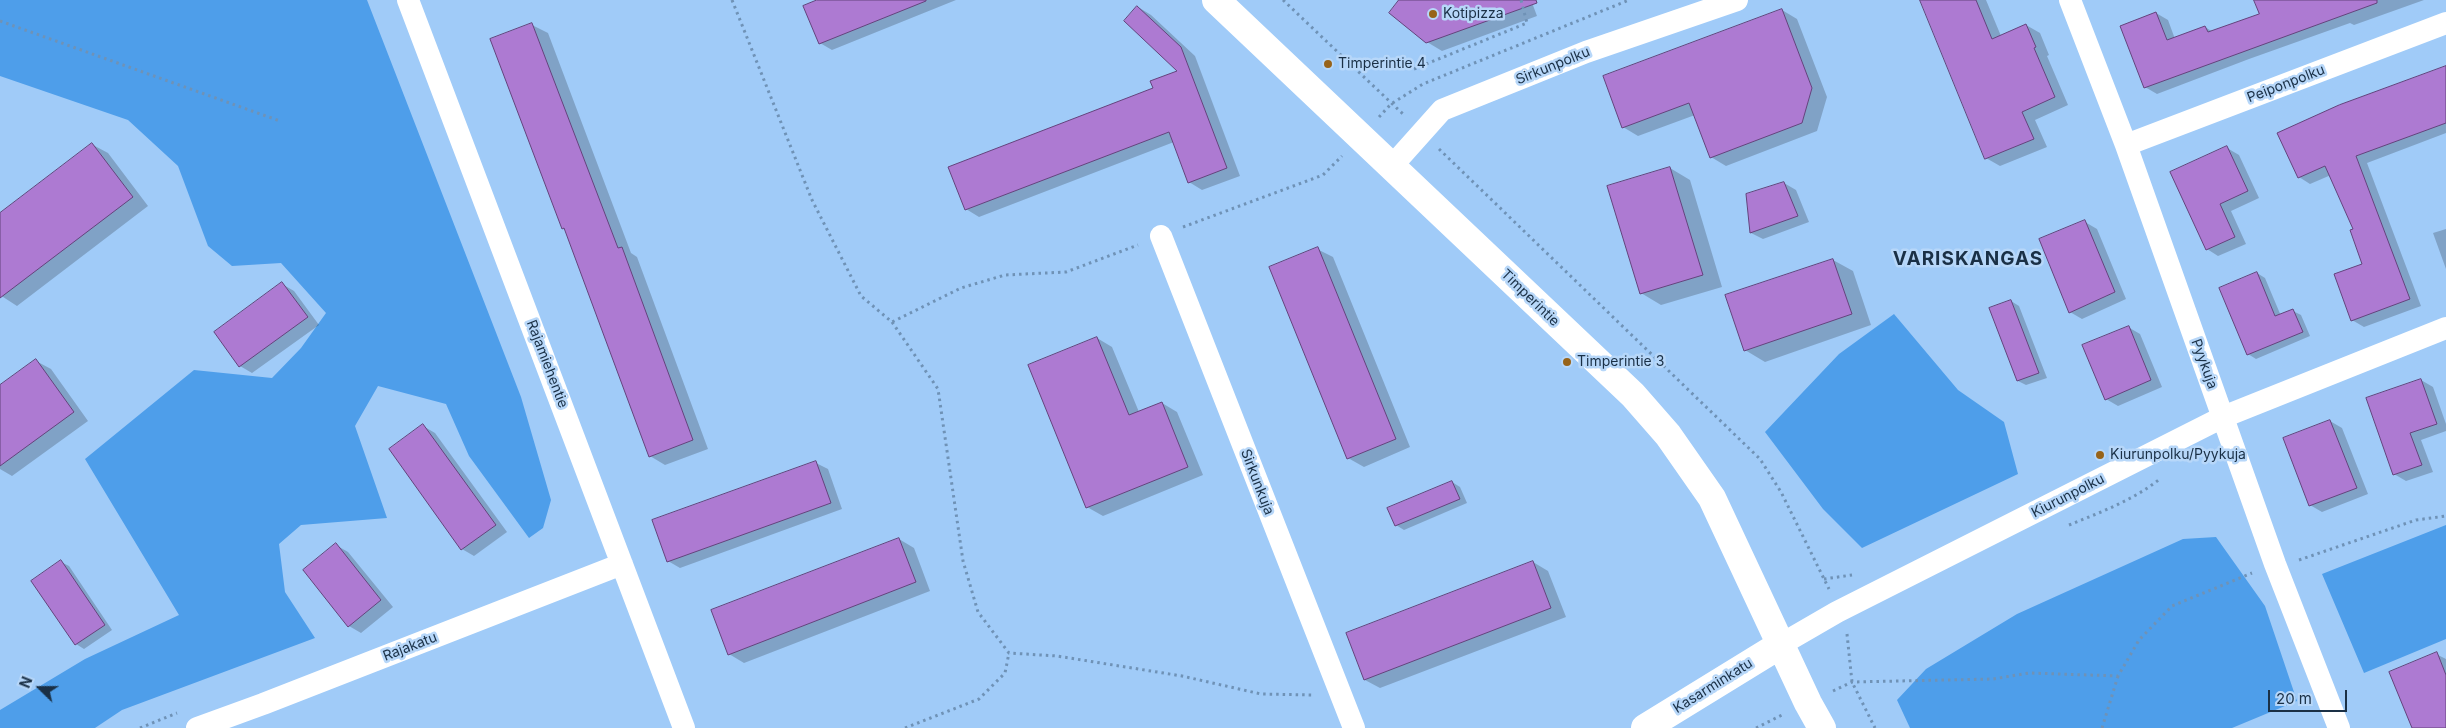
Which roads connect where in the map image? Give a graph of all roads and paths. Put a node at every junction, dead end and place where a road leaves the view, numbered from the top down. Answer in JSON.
{"nodes":[{"id":1,"x":408,"y":0,"type":"edge"},
{"id":2,"x":732,"y":0,"type":"edge"},
{"id":3,"x":1216,"y":0,"type":"edge"},
{"id":4,"x":1521,"y":0,"type":"edge"},
{"id":5,"x":1629,"y":0,"type":"edge"},
{"id":6,"x":1737,"y":0,"type":"edge"},
{"id":7,"x":2070,"y":0,"type":"edge"},
{"id":8,"x":0,"y":21,"type":"edge"},
{"id":9,"x":2446,"y":23,"type":"edge"},
{"id":10,"x":1414,"y":69,"type":"dead end"},
{"id":11,"x":280,"y":121,"type":"dead end"},
{"id":12,"x":1360,"y":137,"type":"junction"},
{"id":13,"x":2126,"y":145,"type":"junction"},
{"id":14,"x":1392,"y":166,"type":"junction"},
{"id":15,"x":1161,"y":236,"type":"junction"},
{"id":16,"x":892,"y":322,"type":"junction"},
{"id":17,"x":2446,"y":328,"type":"edge"},
{"id":18,"x":2223,"y":417,"type":"junction"},
{"id":19,"x":2446,"y":516,"type":"edge"},
{"id":20,"x":622,"y":564,"type":"junction"},
{"id":21,"x":2275,"y":564,"type":"junction"},
{"id":22,"x":1780,"y":645,"type":"junction"},
{"id":23,"x":1009,"y":652,"type":"junction"},
{"id":24,"x":2118,"y":676,"type":"junction"},
{"id":25,"x":1852,"y":682,"type":"dead end"},
{"id":26,"x":1340,"y":694,"type":"junction"},
{"id":27,"x":197,"y":728,"type":"edge"},
{"id":28,"x":684,"y":728,"type":"edge"},
{"id":29,"x":906,"y":728,"type":"edge"},
{"id":30,"x":1354,"y":728,"type":"edge"},
{"id":31,"x":1645,"y":728,"type":"edge"},
{"id":32,"x":1822,"y":728,"type":"edge"},
{"id":33,"x":2102,"y":728,"type":"edge"},
{"id":34,"x":2339,"y":728,"type":"edge"}],
"edges":[{"from":1,"to":20,"type":"street","name":"Rajamiehentie"},
{"from":2,"to":16,"type":"path"},
{"from":3,"to":12,"type":"street","name":"Timperintie"},
{"from":4,"to":10,"type":"path"},
{"from":5,"to":12,"type":"path"},
{"from":6,"to":14,"type":"street","name":"Sirkunpolku"},
{"from":7,"to":13,"type":"street","name":"Pyykuja"},
{"from":8,"to":11,"type":"path"},
{"from":9,"to":13,"type":"street","name":"Peiponpolku"},
{"from":12,"to":14,"type":"street","name":"Timperintie"},
{"from":12,"to":15,"type":"path"},
{"from":13,"to":18,"type":"street","name":"Pyykuja"},
{"from":14,"to":22,"type":"street","name":"Timperintie"},
{"from":15,"to":16,"type":"path"},
{"from":15,"to":26,"type":"street","name":"Sirkunkuja"},
{"from":16,"to":23,"type":"path"},
{"from":17,"to":18,"type":"street","name":"Kiurunpolku"},
{"from":18,"to":21,"type":"street","name":"Pyykuja"},
{"from":18,"to":22,"type":"street","name":"Kiurunpolku"},
{"from":19,"to":21,"type":"path"},
{"from":20,"to":27,"type":"street","name":"Rajakatu"},
{"from":20,"to":28,"type":"street","name":"Rajamiehentie"},
{"from":21,"to":24,"type":"path"},
{"from":21,"to":34,"type":"street","name":"Pyykuja"},
{"from":22,"to":31,"type":"street","name":"Kasarminkatu"},
{"from":22,"to":32,"type":"street","name":"Timperintie"},
{"from":23,"to":26,"type":"path"},
{"from":23,"to":29,"type":"path"},
{"from":24,"to":25,"type":"path"},
{"from":24,"to":33,"type":"path"},
{"from":26,"to":30,"type":"street","name":"Sirkunkuja"}]}
